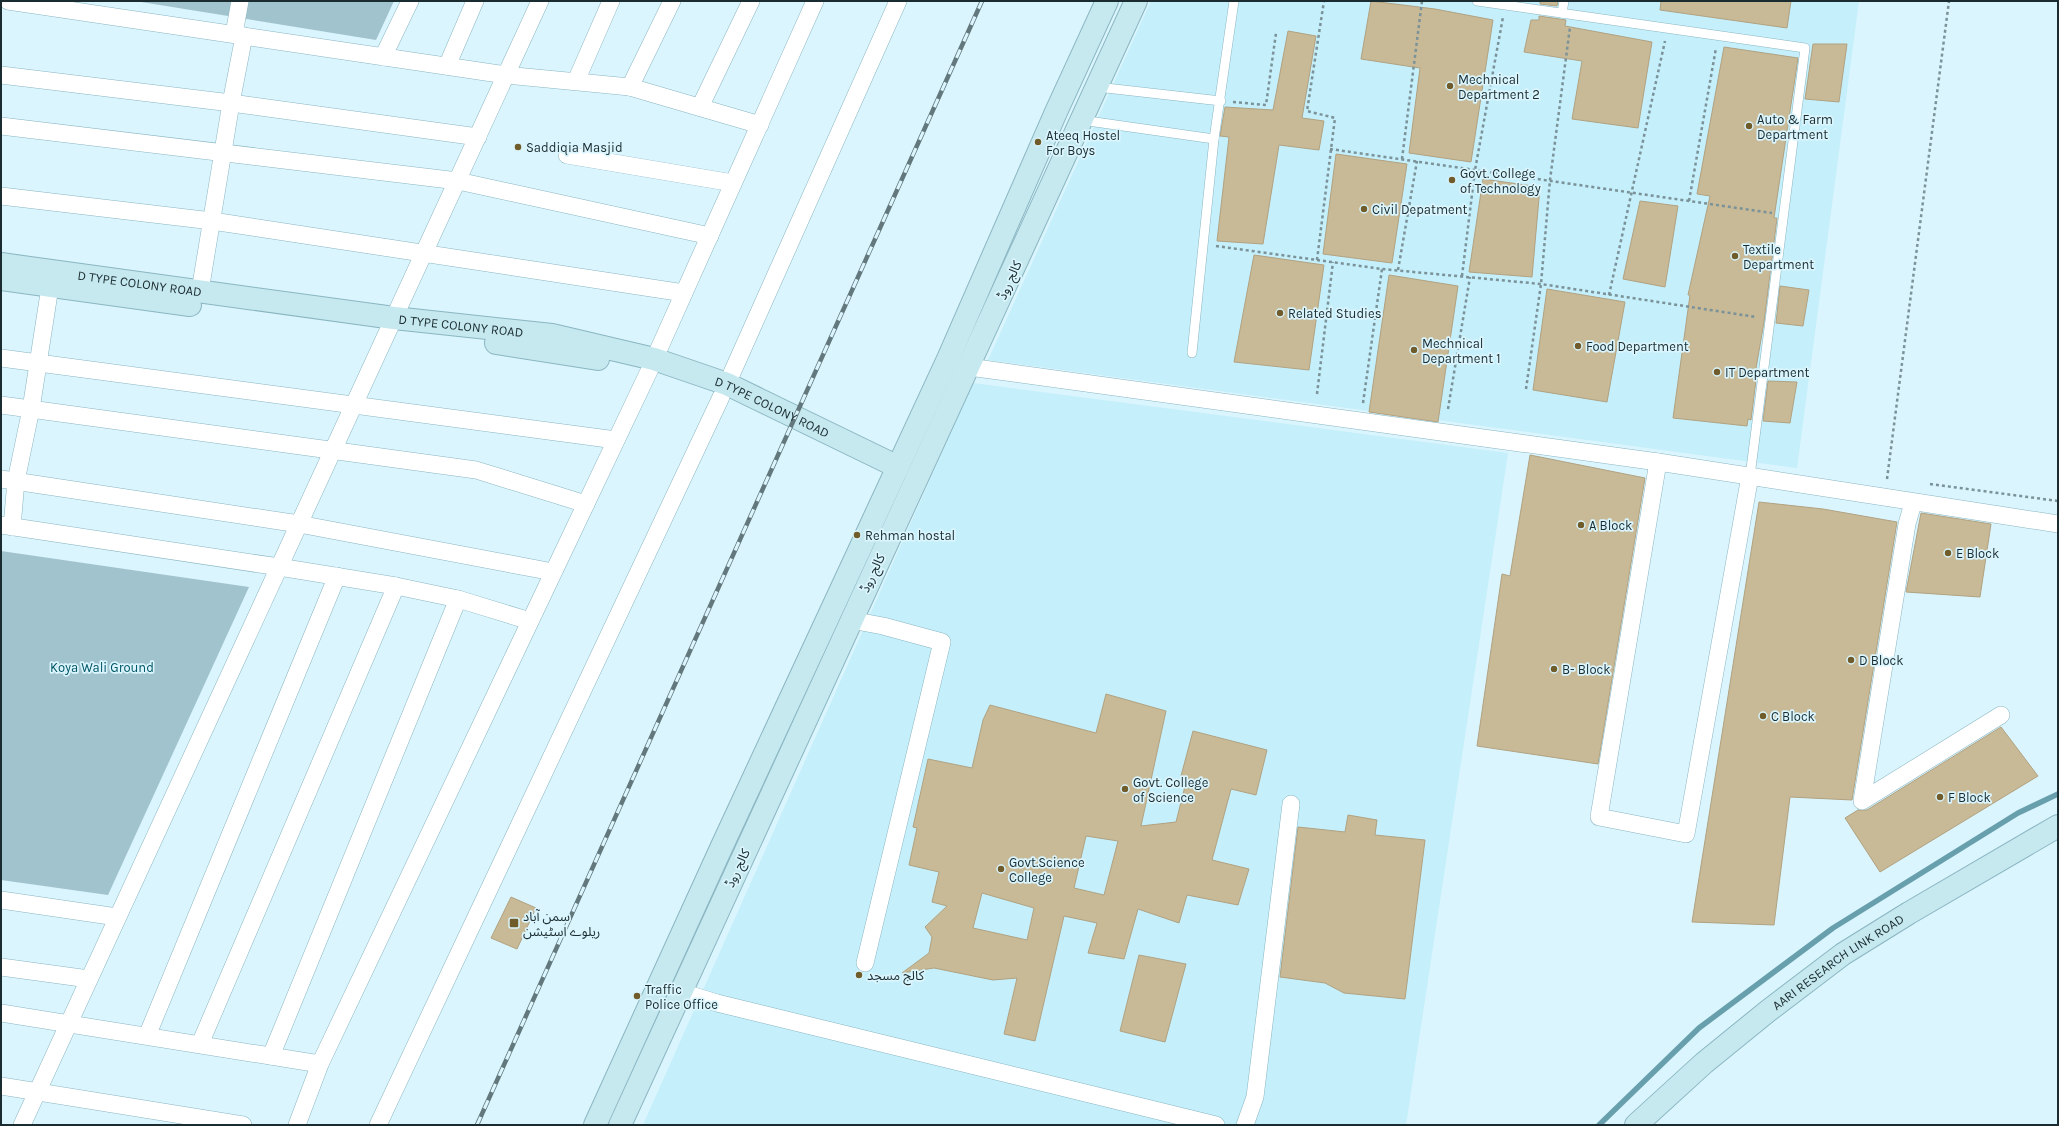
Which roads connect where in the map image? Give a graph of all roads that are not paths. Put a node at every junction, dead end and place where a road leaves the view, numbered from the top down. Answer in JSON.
{"nodes":[{"id":1,"x":8,"y":1,"type":"edge"},
{"id":2,"x":240,"y":1,"type":"edge"},
{"id":3,"x":410,"y":1,"type":"edge"},
{"id":4,"x":475,"y":1,"type":"edge"},
{"id":5,"x":540,"y":1,"type":"edge"},
{"id":6,"x":611,"y":1,"type":"edge"},
{"id":7,"x":672,"y":1,"type":"edge"},
{"id":8,"x":751,"y":1,"type":"edge"},
{"id":9,"x":815,"y":1,"type":"edge"},
{"id":10,"x":898,"y":1,"type":"edge"},
{"id":11,"x":1108,"y":1,"type":"edge"},
{"id":12,"x":1136,"y":1,"type":"edge"},
{"id":13,"x":1234,"y":1,"type":"edge"},
{"id":14,"x":1477,"y":1,"type":"edge"},
{"id":15,"x":1564,"y":1,"type":"edge"},
{"id":16,"x":1562,"y":13,"type":"junction"},
{"id":17,"x":239,"y":35,"type":"junction"},
{"id":18,"x":384,"y":57,"type":"junction"},
{"id":19,"x":447,"y":66,"type":"junction"},
{"id":20,"x":506,"y":74,"type":"junction"},
{"id":21,"x":1,"y":75,"type":"edge"},
{"id":22,"x":576,"y":81,"type":"junction"},
{"id":23,"x":630,"y":87,"type":"junction"},
{"id":24,"x":1096,"y":87,"type":"junction"},
{"id":25,"x":1221,"y":101,"type":"junction"},
{"id":26,"x":231,"y":103,"type":"junction"},
{"id":27,"x":700,"y":107,"type":"junction"},
{"id":28,"x":1080,"y":120,"type":"junction"},
{"id":29,"x":760,"y":125,"type":"junction"},
{"id":30,"x":1,"y":126,"type":"edge"},
{"id":31,"x":478,"y":137,"type":"junction"},
{"id":32,"x":1214,"y":139,"type":"junction"},
{"id":33,"x":224,"y":152,"type":"junction"},
{"id":34,"x":568,"y":155,"type":"dead end"},
{"id":35,"x":458,"y":181,"type":"junction"},
{"id":36,"x":733,"y":183,"type":"junction"},
{"id":37,"x":1,"y":196,"type":"edge"},
{"id":38,"x":212,"y":221,"type":"junction"},
{"id":39,"x":710,"y":236,"type":"junction"},
{"id":40,"x":424,"y":253,"type":"junction"},
{"id":41,"x":1,"y":264,"type":"edge"},
{"id":42,"x":51,"y":278,"type":"junction"},
{"id":43,"x":1,"y":279,"type":"edge"},
{"id":44,"x":200,"y":291,"type":"junction"},
{"id":45,"x":684,"y":293,"type":"junction"},
{"id":46,"x":392,"y":323,"type":"junction"},
{"id":47,"x":1192,"y":353,"type":"dead end"},
{"id":48,"x":1,"y":358,"type":"edge"},
{"id":49,"x":38,"y":363,"type":"junction"},
{"id":50,"x":652,"y":365,"type":"junction"},
{"id":51,"x":969,"y":368,"type":"junction"},
{"id":52,"x":724,"y":390,"type":"junction"},
{"id":53,"x":1,"y":405,"type":"edge"},
{"id":54,"x":353,"y":405,"type":"junction"},
{"id":55,"x":31,"y":409,"type":"junction"},
{"id":56,"x":616,"y":440,"type":"junction"},
{"id":57,"x":333,"y":452,"type":"junction"},
{"id":58,"x":1658,"y":462,"type":"junction"},
{"id":59,"x":895,"y":473,"type":"junction"},
{"id":60,"x":1750,"y":476,"type":"junction"},
{"id":61,"x":9,"y":480,"type":"edge"},
{"id":62,"x":1913,"y":503,"type":"junction"},
{"id":63,"x":586,"y":504,"type":"junction"},
{"id":64,"x":299,"y":524,"type":"junction"},
{"id":65,"x":2058,"y":524,"type":"edge"},
{"id":66,"x":6,"y":526,"type":"edge"},
{"id":67,"x":280,"y":566,"type":"junction"},
{"id":68,"x":554,"y":572,"type":"junction"},
{"id":69,"x":337,"y":576,"type":"junction"},
{"id":70,"x":396,"y":586,"type":"junction"},
{"id":71,"x":458,"y":599,"type":"junction"},
{"id":72,"x":851,"y":620,"type":"junction"},
{"id":73,"x":530,"y":622,"type":"junction"},
{"id":74,"x":2001,"y":715,"type":"dead end"},
{"id":75,"x":1290,"y":804,"type":"dead end"},
{"id":76,"x":2058,"y":826,"type":"edge"},
{"id":77,"x":1,"y":900,"type":"edge"},
{"id":78,"x":117,"y":917,"type":"junction"},
{"id":79,"x":865,"y":963,"type":"dead end"},
{"id":80,"x":1,"y":967,"type":"edge"},
{"id":81,"x":88,"y":979,"type":"junction"},
{"id":82,"x":681,"y":992,"type":"junction"},
{"id":83,"x":1,"y":1013,"type":"edge"},
{"id":84,"x":68,"y":1023,"type":"junction"},
{"id":85,"x":147,"y":1036,"type":"junction"},
{"id":86,"x":200,"y":1044,"type":"junction"},
{"id":87,"x":271,"y":1056,"type":"junction"},
{"id":88,"x":320,"y":1064,"type":"junction"},
{"id":89,"x":1,"y":1086,"type":"edge"},
{"id":90,"x":39,"y":1091,"type":"junction"},
{"id":91,"x":22,"y":1125,"type":"edge"},
{"id":92,"x":243,"y":1125,"type":"edge"},
{"id":93,"x":297,"y":1125,"type":"edge"},
{"id":94,"x":378,"y":1125,"type":"edge"},
{"id":95,"x":595,"y":1125,"type":"edge"},
{"id":96,"x":620,"y":1125,"type":"edge"},
{"id":97,"x":1216,"y":1125,"type":"edge"},
{"id":98,"x":1245,"y":1125,"type":"edge"},
{"id":99,"x":1636,"y":1125,"type":"edge"}],
"edges":[{"from":1,"to":17,"type":"street"},
{"from":2,"to":17,"type":"street"},
{"from":3,"to":18,"type":"street"},
{"from":4,"to":19,"type":"street"},
{"from":5,"to":20,"type":"street"},
{"from":6,"to":22,"type":"street"},
{"from":7,"to":23,"type":"street"},
{"from":8,"to":27,"type":"street"},
{"from":9,"to":29,"type":"street"},
{"from":10,"to":52,"type":"street"},
{"from":11,"to":59,"type":"main road","name":"کالج روڈ"},
{"from":12,"to":24,"type":"main road","name":"کالج روڈ"},
{"from":13,"to":25,"type":"lane"},
{"from":14,"to":16,"type":"lane"},
{"from":15,"to":16,"type":"lane"},
{"from":16,"to":60,"type":"lane"},
{"from":17,"to":18,"type":"street"},
{"from":17,"to":26,"type":"street"},
{"from":18,"to":19,"type":"street"},
{"from":19,"to":20,"type":"street"},
{"from":20,"to":22,"type":"street"},
{"from":20,"to":31,"type":"street"},
{"from":21,"to":26,"type":"street"},
{"from":22,"to":23,"type":"street"},
{"from":23,"to":27,"type":"street"},
{"from":24,"to":25,"type":"lane"},
{"from":24,"to":28,"type":"main road","name":"کالج روڈ"},
{"from":25,"to":32,"type":"lane"},
{"from":26,"to":31,"type":"street"},
{"from":26,"to":33,"type":"street"},
{"from":27,"to":29,"type":"street"},
{"from":28,"to":32,"type":"lane"},
{"from":28,"to":51,"type":"main road","name":"کالج روڈ"},
{"from":29,"to":36,"type":"street"},
{"from":30,"to":33,"type":"street"},
{"from":31,"to":35,"type":"street"},
{"from":32,"to":47,"type":"lane"},
{"from":33,"to":35,"type":"street"},
{"from":33,"to":38,"type":"street"},
{"from":34,"to":36,"type":"street"},
{"from":35,"to":39,"type":"street"},
{"from":35,"to":40,"type":"street"},
{"from":36,"to":39,"type":"street"},
{"from":37,"to":38,"type":"street"},
{"from":38,"to":40,"type":"street"},
{"from":38,"to":44,"type":"street"},
{"from":39,"to":45,"type":"street"},
{"from":40,"to":45,"type":"street"},
{"from":40,"to":46,"type":"street"},
{"from":41,"to":42,"type":"main road","name":"D TYPE COLONY ROAD"},
{"from":42,"to":43,"type":"main road","name":"D TYPE COLONY ROAD"},
{"from":42,"to":44,"type":"main road","name":"D TYPE COLONY ROAD"},
{"from":42,"to":46,"type":"main road","name":"D TYPE COLONY ROAD"},
{"from":42,"to":49,"type":"street"},
{"from":44,"to":46,"type":"main road","name":"D TYPE COLONY ROAD"},
{"from":45,"to":50,"type":"street"},
{"from":46,"to":50,"type":"main road","name":"D TYPE COLONY ROAD"},
{"from":46,"to":54,"type":"street"},
{"from":48,"to":49,"type":"street"},
{"from":49,"to":54,"type":"street"},
{"from":49,"to":55,"type":"street"},
{"from":50,"to":52,"type":"main road","name":"D TYPE COLONY ROAD"},
{"from":50,"to":56,"type":"street"},
{"from":51,"to":58,"type":"street"},
{"from":51,"to":72,"type":"main road","name":"کالج روڈ"},
{"from":52,"to":59,"type":"main road","name":"D TYPE COLONY ROAD"},
{"from":52,"to":94,"type":"street"},
{"from":53,"to":55,"type":"street"},
{"from":54,"to":56,"type":"street"},
{"from":54,"to":57,"type":"street"},
{"from":55,"to":57,"type":"street"},
{"from":55,"to":61,"type":"street"},
{"from":56,"to":63,"type":"street"},
{"from":57,"to":63,"type":"street"},
{"from":57,"to":64,"type":"street"},
{"from":58,"to":60,"type":"street"},
{"from":58,"to":60,"type":"street"},
{"from":59,"to":95,"type":"main road","name":"کالج روڈ"},
{"from":60,"to":62,"type":"street"},
{"from":61,"to":64,"type":"street"},
{"from":61,"to":66,"type":"street"},
{"from":62,"to":65,"type":"street"},
{"from":62,"to":74,"type":"street"},
{"from":63,"to":68,"type":"street"},
{"from":64,"to":67,"type":"street"},
{"from":64,"to":68,"type":"street"},
{"from":66,"to":67,"type":"street"},
{"from":67,"to":69,"type":"street"},
{"from":67,"to":78,"type":"street"},
{"from":68,"to":73,"type":"street"},
{"from":69,"to":70,"type":"street"},
{"from":69,"to":85,"type":"street"},
{"from":70,"to":71,"type":"street"},
{"from":70,"to":86,"type":"street"},
{"from":71,"to":73,"type":"street"},
{"from":71,"to":87,"type":"street"},
{"from":72,"to":79,"type":"street"},
{"from":72,"to":82,"type":"main road","name":"کالج روڈ"},
{"from":73,"to":88,"type":"street"},
{"from":75,"to":98,"type":"street"},
{"from":76,"to":99,"type":"main road","name":"AARI RESEARCH LINK ROAD"},
{"from":77,"to":78,"type":"street"},
{"from":78,"to":81,"type":"street"},
{"from":80,"to":81,"type":"street"},
{"from":81,"to":84,"type":"street"},
{"from":82,"to":96,"type":"main road","name":"کالج روڈ"},
{"from":82,"to":97,"type":"street"},
{"from":83,"to":84,"type":"street"},
{"from":84,"to":85,"type":"street"},
{"from":84,"to":90,"type":"street"},
{"from":85,"to":86,"type":"street"},
{"from":86,"to":87,"type":"street"},
{"from":87,"to":88,"type":"street"},
{"from":88,"to":93,"type":"street"},
{"from":89,"to":90,"type":"street"},
{"from":90,"to":91,"type":"street"},
{"from":90,"to":92,"type":"street"}]}
